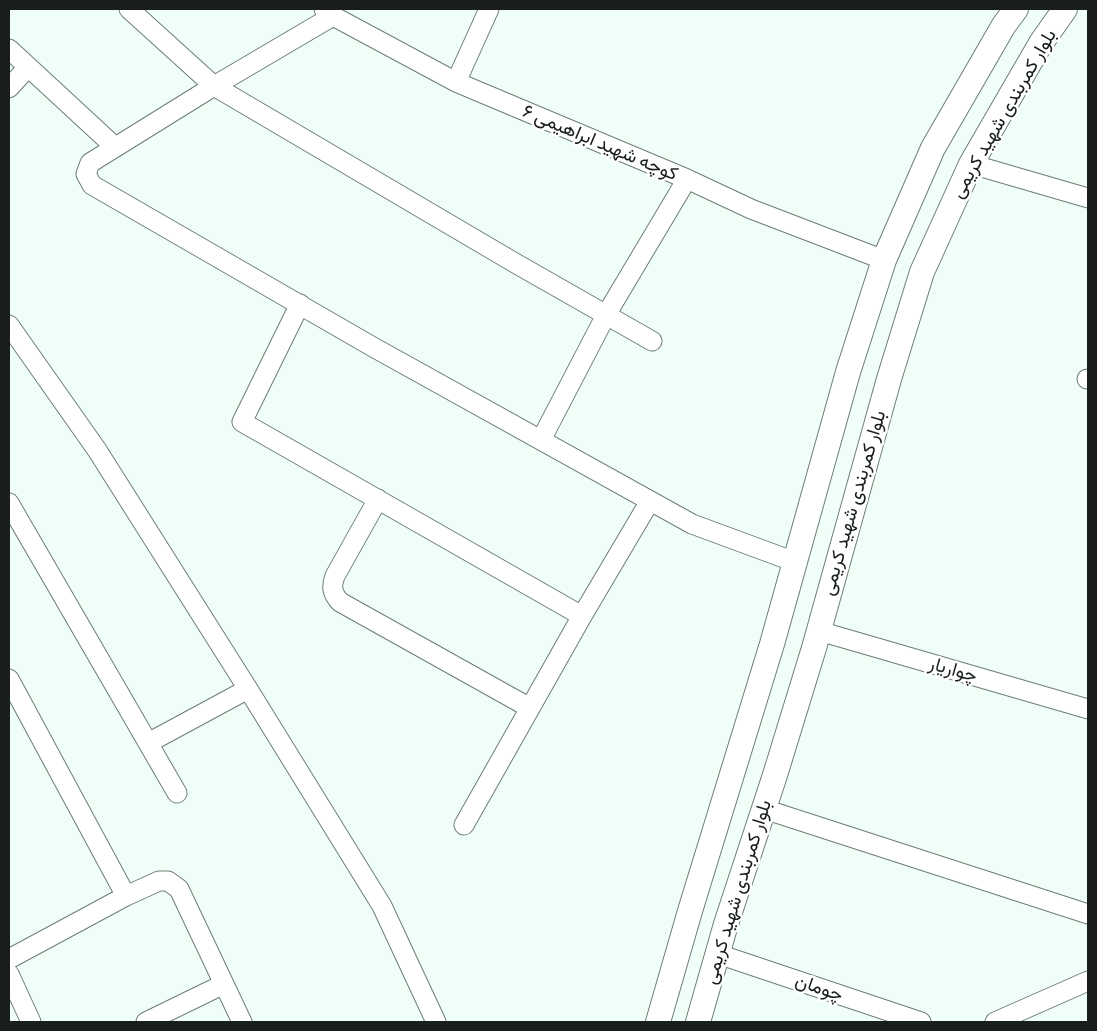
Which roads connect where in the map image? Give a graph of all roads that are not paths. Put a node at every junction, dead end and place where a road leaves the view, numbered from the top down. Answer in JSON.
{"nodes":[{"id":1,"x":130,"y":9,"type":"edge"},
{"id":2,"x":489,"y":9,"type":"edge"},
{"id":3,"x":1016,"y":9,"type":"edge"},
{"id":4,"x":1066,"y":9,"type":"edge"},
{"id":5,"x":328,"y":13,"type":"edge"},
{"id":6,"x":9,"y":49,"type":"edge"},
{"id":7,"x":28,"y":67,"type":"junction"},
{"id":8,"x":456,"y":82,"type":"junction"},
{"id":9,"x":214,"y":86,"type":"junction"},
{"id":10,"x":9,"y":88,"type":"edge"},
{"id":11,"x":115,"y":147,"type":"junction"},
{"id":12,"x":971,"y":164,"type":"junction"},
{"id":13,"x":687,"y":179,"type":"junction"},
{"id":14,"x":1088,"y":198,"type":"edge"},
{"id":15,"x":884,"y":260,"type":"junction"},
{"id":16,"x":300,"y":304,"type":"junction"},
{"id":17,"x":606,"y":315,"type":"junction"},
{"id":18,"x":9,"y":325,"type":"edge"},
{"id":19,"x":652,"y":341,"type":"dead end"},
{"id":20,"x":541,"y":440,"type":"junction"},
{"id":21,"x":378,"y":499,"type":"junction"},
{"id":22,"x":650,"y":501,"type":"junction"},
{"id":23,"x":9,"y":503,"type":"edge"},
{"id":24,"x":795,"y":562,"type":"junction"},
{"id":25,"x":582,"y":616,"type":"junction"},
{"id":26,"x":819,"y":631,"type":"junction"},
{"id":27,"x":9,"y":679,"type":"edge"},
{"id":28,"x":248,"y":690,"type":"junction"},
{"id":29,"x":530,"y":708,"type":"junction"},
{"id":30,"x":1088,"y":709,"type":"edge"},
{"id":31,"x":148,"y":744,"type":"junction"},
{"id":32,"x":177,"y":793,"type":"dead end"},
{"id":33,"x":764,"y":810,"type":"junction"},
{"id":34,"x":464,"y":825,"type":"dead end"},
{"id":35,"x":126,"y":896,"type":"junction"},
{"id":36,"x":1088,"y":914,"type":"edge"},
{"id":37,"x":718,"y":954,"type":"junction"},
{"id":38,"x":9,"y":959,"type":"edge"},
{"id":39,"x":9,"y":974,"type":"edge"},
{"id":40,"x":1088,"y":980,"type":"edge"},
{"id":41,"x":224,"y":984,"type":"junction"},
{"id":42,"x":31,"y":1022,"type":"edge"},
{"id":43,"x":146,"y":1022,"type":"edge"},
{"id":44,"x":242,"y":1022,"type":"edge"},
{"id":45,"x":436,"y":1022,"type":"edge"},
{"id":46,"x":658,"y":1022,"type":"edge"},
{"id":47,"x":698,"y":1022,"type":"edge"},
{"id":48,"x":921,"y":1022,"type":"edge"},
{"id":49,"x":995,"y":1022,"type":"edge"}],
"edges":[{"from":1,"to":9,"type":"street"},
{"from":2,"to":8,"type":"street"},
{"from":3,"to":15,"type":"street","name":"بلوار کمربندی شهید کریمی"},
{"from":4,"to":12,"type":"street","name":"بلوار کمربندی شهید کریمی"},
{"from":5,"to":8,"type":"street","name":"کوچه شهید ابراهیمی ۶"},
{"from":5,"to":9,"type":"street"},
{"from":6,"to":7,"type":"street"},
{"from":7,"to":10,"type":"street"},
{"from":7,"to":11,"type":"street"},
{"from":8,"to":13,"type":"street","name":"کوچه شهید ابراهیمی ۶"},
{"from":9,"to":11,"type":"street"},
{"from":9,"to":17,"type":"street"},
{"from":11,"to":16,"type":"street"},
{"from":12,"to":14,"type":"street"},
{"from":12,"to":26,"type":"street","name":"بلوار کمربندی شهید کریمی"},
{"from":13,"to":15,"type":"street","name":"کوچه شهید ابراهیمی ۶"},
{"from":13,"to":17,"type":"street"},
{"from":15,"to":24,"type":"street","name":"بلوار کمربندی شهید کریمی"},
{"from":16,"to":20,"type":"street"},
{"from":16,"to":21,"type":"street"},
{"from":17,"to":19,"type":"street"},
{"from":17,"to":20,"type":"street"},
{"from":18,"to":28,"type":"street"},
{"from":20,"to":22,"type":"street"},
{"from":21,"to":25,"type":"street"},
{"from":21,"to":29,"type":"street"},
{"from":22,"to":24,"type":"street"},
{"from":22,"to":25,"type":"street"},
{"from":23,"to":31,"type":"street"},
{"from":24,"to":46,"type":"street","name":"بلوار کمربندی شهید کریمی"},
{"from":25,"to":29,"type":"street"},
{"from":26,"to":30,"type":"street","name":"چواریار"},
{"from":26,"to":33,"type":"street","name":"بلوار کمربندی شهید کریمی"},
{"from":27,"to":35,"type":"street"},
{"from":28,"to":31,"type":"street"},
{"from":28,"to":45,"type":"street"},
{"from":29,"to":34,"type":"street"},
{"from":31,"to":32,"type":"street"},
{"from":33,"to":36,"type":"street"},
{"from":33,"to":37,"type":"street","name":"بلوار کمربندی شهید کریمی"},
{"from":35,"to":38,"type":"street"},
{"from":35,"to":41,"type":"street"},
{"from":37,"to":47,"type":"street","name":"بلوار کمربندی شهید کریمی"},
{"from":37,"to":48,"type":"street","name":"چومان"},
{"from":39,"to":42,"type":"street"},
{"from":40,"to":49,"type":"street"},
{"from":41,"to":43,"type":"street"},
{"from":41,"to":44,"type":"street"}]}
